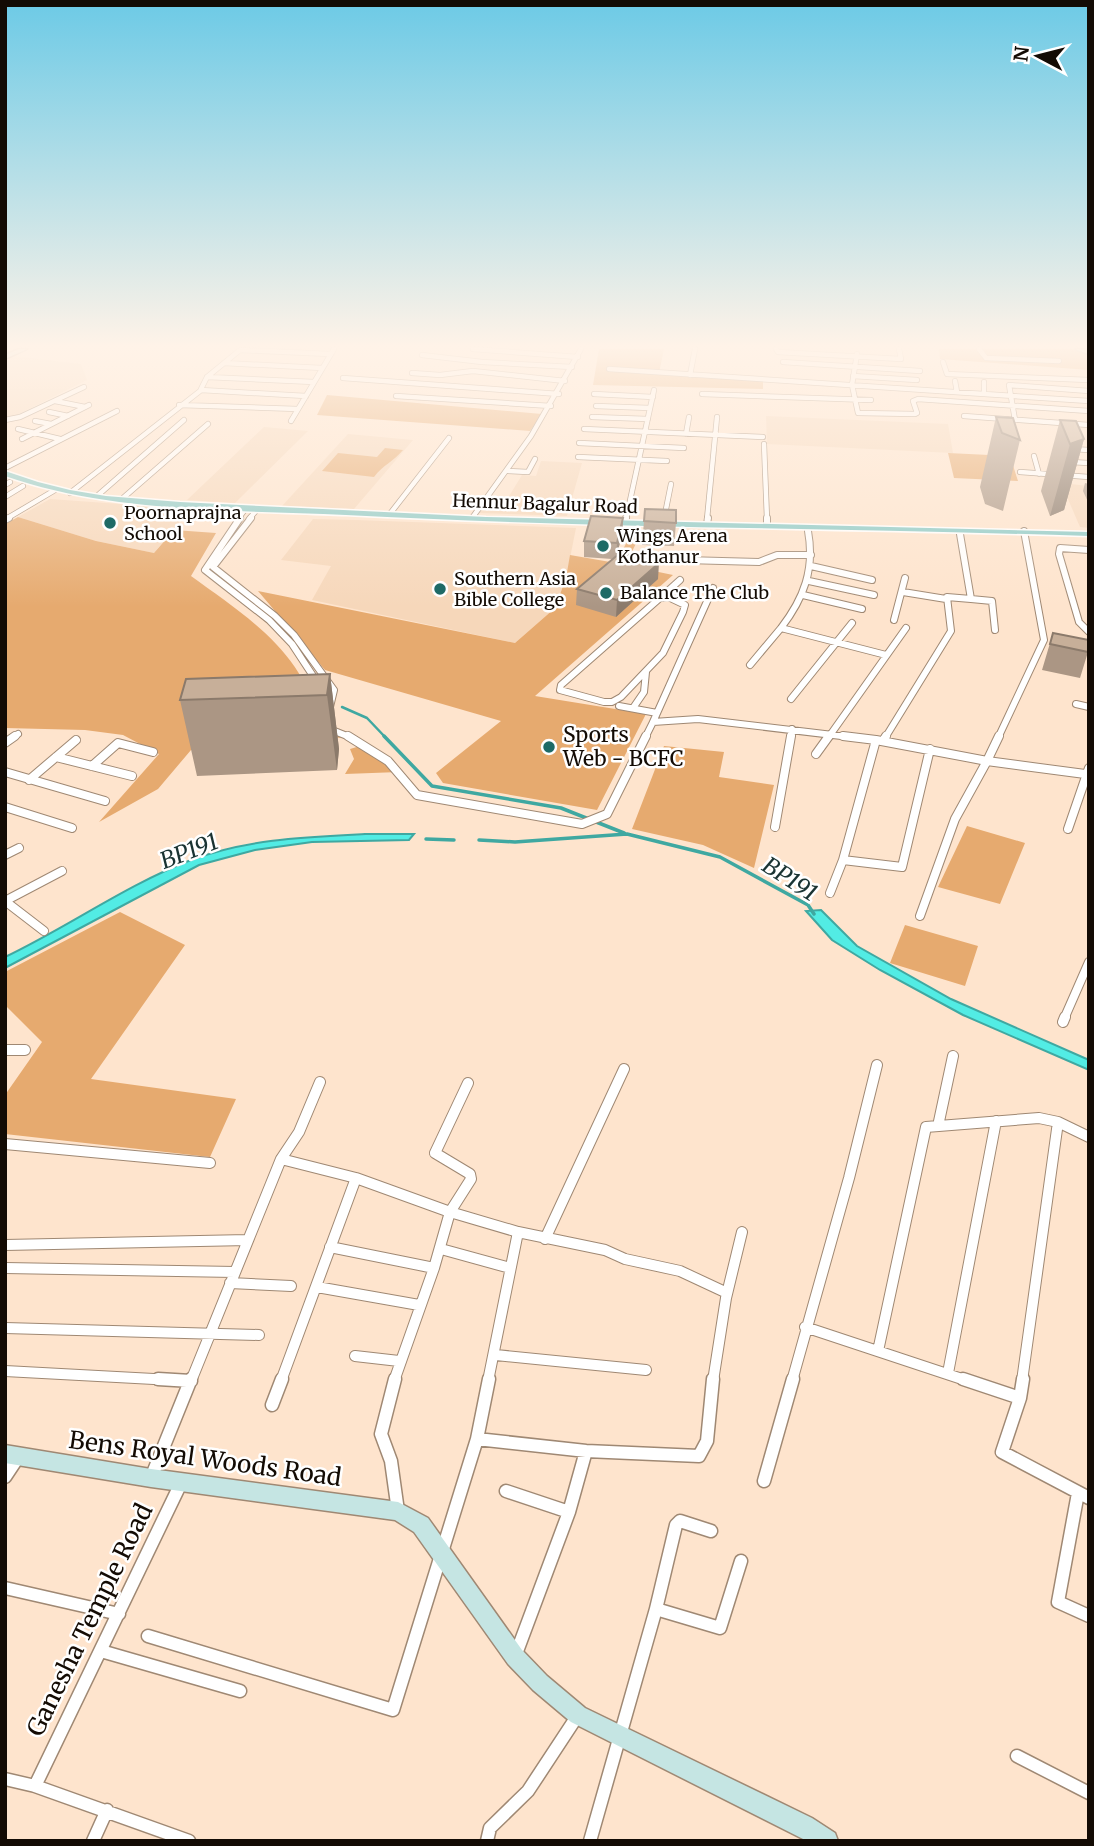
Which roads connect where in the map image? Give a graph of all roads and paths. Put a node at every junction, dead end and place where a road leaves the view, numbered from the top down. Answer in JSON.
{"nodes":[{"id":1,"x":29,"y":435,"type":"edge"},
{"id":2,"x":43,"y":435,"type":"edge"},
{"id":3,"x":68,"y":435,"type":"edge"},
{"id":4,"x":142,"y":435,"type":"edge"},
{"id":5,"x":167,"y":435,"type":"edge"},
{"id":6,"x":196,"y":435,"type":"edge"},
{"id":7,"x":532,"y":435,"type":"edge"},
{"id":8,"x":644,"y":435,"type":"edge"},
{"id":9,"x":715,"y":435,"type":"edge"},
{"id":10,"x":719,"y":435,"type":"edge"},
{"id":11,"x":763,"y":437,"type":"dead end"},
{"id":12,"x":449,"y":438,"type":"dead end"},
{"id":13,"x":22,"y":439,"type":"dead end"},
{"id":14,"x":60,"y":439,"type":"junction"},
{"id":15,"x":579,"y":443,"type":"dead end"},
{"id":16,"x":764,"y":444,"type":"dead end"},
{"id":17,"x":642,"y":445,"type":"junction"},
{"id":18,"x":684,"y":448,"type":"dead end"},
{"id":19,"x":1089,"y":450,"type":"edge"},
{"id":20,"x":1034,"y":456,"type":"dead end"},
{"id":21,"x":578,"y":457,"type":"dead end"},
{"id":22,"x":536,"y":459,"type":"dead end"},
{"id":23,"x":639,"y":460,"type":"junction"},
{"id":24,"x":667,"y":461,"type":"dead end"},
{"id":25,"x":1070,"y":462,"type":"junction"},
{"id":26,"x":1089,"y":463,"type":"edge"},
{"id":27,"x":5,"y":471,"type":"edge"},
{"id":28,"x":508,"y":471,"type":"junction"},
{"id":29,"x":1020,"y":472,"type":"dead end"},
{"id":30,"x":1040,"y":474,"type":"junction"},
{"id":31,"x":1074,"y":476,"type":"junction"},
{"id":32,"x":1089,"y":477,"type":"edge"},
{"id":33,"x":7,"y":482,"type":"edge"},
{"id":34,"x":671,"y":484,"type":"dead end"},
{"id":35,"x":23,"y":486,"type":"junction"},
{"id":36,"x":52,"y":492,"type":"junction"},
{"id":37,"x":70,"y":493,"type":"junction"},
{"id":38,"x":5,"y":496,"type":"edge"},
{"id":39,"x":97,"y":496,"type":"junction"},
{"id":40,"x":129,"y":500,"type":"junction"},
{"id":41,"x":244,"y":511,"type":"junction"},
{"id":42,"x":255,"y":512,"type":"junction"},
{"id":43,"x":389,"y":515,"type":"junction"},
{"id":44,"x":472,"y":518,"type":"junction"},
{"id":45,"x":447,"y":519,"type":"junction"},
{"id":46,"x":5,"y":520,"type":"edge"},
{"id":47,"x":625,"y":522,"type":"junction"},
{"id":48,"x":664,"y":523,"type":"junction"},
{"id":49,"x":707,"y":524,"type":"junction"},
{"id":50,"x":767,"y":525,"type":"junction"},
{"id":51,"x":808,"y":531,"type":"junction"},
{"id":52,"x":960,"y":534,"type":"junction"},
{"id":53,"x":1025,"y":534,"type":"junction"},
{"id":54,"x":1086,"y":536,"type":"edge"},
{"id":55,"x":1086,"y":550,"type":"edge"},
{"id":56,"x":811,"y":555,"type":"junction"},
{"id":57,"x":648,"y":559,"type":"edge"},
{"id":58,"x":811,"y":566,"type":"junction"},
{"id":59,"x":905,"y":578,"type":"dead end"},
{"id":60,"x":229,"y":579,"type":"junction"},
{"id":61,"x":680,"y":580,"type":"dead end"},
{"id":62,"x":872,"y":580,"type":"dead end"},
{"id":63,"x":809,"y":581,"type":"junction"},
{"id":64,"x":219,"y":582,"type":"junction"},
{"id":65,"x":713,"y":588,"type":"dead end"},
{"id":66,"x":902,"y":592,"type":"junction"},
{"id":67,"x":803,"y":595,"type":"junction"},
{"id":68,"x":874,"y":595,"type":"dead end"},
{"id":69,"x":660,"y":598,"type":"junction"},
{"id":70,"x":971,"y":598,"type":"junction"},
{"id":71,"x":947,"y":599,"type":"junction"},
{"id":72,"x":862,"y":609,"type":"dead end"},
{"id":73,"x":894,"y":620,"type":"dead end"},
{"id":74,"x":852,"y":623,"type":"dead end"},
{"id":75,"x":781,"y":628,"type":"junction"},
{"id":76,"x":906,"y":628,"type":"dead end"},
{"id":77,"x":995,"y":630,"type":"dead end"},
{"id":78,"x":1089,"y":632,"type":"edge"},
{"id":79,"x":839,"y":642,"type":"junction"},
{"id":80,"x":663,"y":653,"type":"junction"},
{"id":81,"x":886,"y":655,"type":"junction"},
{"id":82,"x":682,"y":657,"type":"junction"},
{"id":83,"x":750,"y":666,"type":"dead end"},
{"id":84,"x":646,"y":672,"type":"junction"},
{"id":85,"x":324,"y":692,"type":"edge"},
{"id":86,"x":791,"y":699,"type":"dead end"},
{"id":87,"x":1076,"y":704,"type":"dead end"},
{"id":88,"x":619,"y":706,"type":"dead end"},
{"id":89,"x":1089,"y":707,"type":"edge"},
{"id":90,"x":633,"y":708,"type":"junction"},
{"id":91,"x":657,"y":713,"type":"junction"},
{"id":92,"x":653,"y":722,"type":"junction"},
{"id":93,"x":792,"y":729,"type":"junction"},
{"id":94,"x":18,"y":734,"type":"dead end"},
{"id":95,"x":830,"y":735,"type":"junction"},
{"id":96,"x":76,"y":740,"type":"dead end"},
{"id":97,"x":880,"y":740,"type":"junction"},
{"id":98,"x":5,"y":743,"type":"edge"},
{"id":99,"x":930,"y":749,"type":"junction"},
{"id":100,"x":153,"y":752,"type":"dead end"},
{"id":101,"x":816,"y":754,"type":"dead end"},
{"id":102,"x":56,"y":757,"type":"junction"},
{"id":103,"x":988,"y":761,"type":"junction"},
{"id":104,"x":92,"y":766,"type":"junction"},
{"id":105,"x":1087,"y":771,"type":"edge"},
{"id":106,"x":5,"y":772,"type":"edge"},
{"id":107,"x":132,"y":776,"type":"dead end"},
{"id":108,"x":29,"y":780,"type":"junction"},
{"id":109,"x":106,"y":801,"type":"dead end"},
{"id":110,"x":5,"y":807,"type":"edge"},
{"id":111,"x":775,"y":827,"type":"dead end"},
{"id":112,"x":72,"y":828,"type":"dead end"},
{"id":113,"x":1068,"y":829,"type":"dead end"},
{"id":114,"x":19,"y":848,"type":"dead end"},
{"id":115,"x":5,"y":855,"type":"edge"},
{"id":116,"x":843,"y":860,"type":"junction"},
{"id":117,"x":62,"y":871,"type":"dead end"},
{"id":118,"x":830,"y":893,"type":"dead end"},
{"id":119,"x":5,"y":901,"type":"edge"},
{"id":120,"x":920,"y":916,"type":"dead end"},
{"id":121,"x":44,"y":931,"type":"dead end"},
{"id":122,"x":1089,"y":962,"type":"edge"},
{"id":123,"x":1063,"y":1022,"type":"dead end"},
{"id":124,"x":5,"y":1050,"type":"edge"},
{"id":125,"x":26,"y":1050,"type":"dead end"},
{"id":126,"x":953,"y":1056,"type":"dead end"},
{"id":127,"x":877,"y":1065,"type":"dead end"},
{"id":128,"x":625,"y":1069,"type":"dead end"},
{"id":129,"x":320,"y":1082,"type":"dead end"},
{"id":130,"x":468,"y":1083,"type":"dead end"},
{"id":131,"x":996,"y":1121,"type":"junction"},
{"id":132,"x":1058,"y":1122,"type":"junction"},
{"id":133,"x":938,"y":1126,"type":"junction"},
{"id":134,"x":1089,"y":1137,"type":"edge"},
{"id":135,"x":5,"y":1144,"type":"edge"},
{"id":136,"x":281,"y":1159,"type":"junction"},
{"id":137,"x":210,"y":1163,"type":"dead end"},
{"id":138,"x":356,"y":1178,"type":"junction"},
{"id":139,"x":450,"y":1212,"type":"junction"},
{"id":140,"x":518,"y":1232,"type":"junction"},
{"id":141,"x":742,"y":1232,"type":"dead end"},
{"id":142,"x":544,"y":1239,"type":"junction"},
{"id":143,"x":248,"y":1240,"type":"junction"},
{"id":144,"x":5,"y":1245,"type":"edge"},
{"id":145,"x":330,"y":1247,"type":"junction"},
{"id":146,"x":441,"y":1249,"type":"junction"},
{"id":147,"x":5,"y":1268,"type":"edge"},
{"id":148,"x":434,"y":1268,"type":"junction"},
{"id":149,"x":510,"y":1268,"type":"junction"},
{"id":150,"x":233,"y":1278,"type":"junction"},
{"id":151,"x":290,"y":1286,"type":"dead end"},
{"id":152,"x":317,"y":1287,"type":"junction"},
{"id":153,"x":725,"y":1292,"type":"junction"},
{"id":154,"x":419,"y":1305,"type":"junction"},
{"id":155,"x":805,"y":1327,"type":"junction"},
{"id":156,"x":5,"y":1328,"type":"edge"},
{"id":157,"x":209,"y":1335,"type":"junction"},
{"id":158,"x":259,"y":1335,"type":"dead end"},
{"id":159,"x":878,"y":1351,"type":"junction"},
{"id":160,"x":496,"y":1355,"type":"junction"},
{"id":161,"x":355,"y":1356,"type":"dead end"},
{"id":162,"x":398,"y":1361,"type":"junction"},
{"id":163,"x":646,"y":1370,"type":"dead end"},
{"id":164,"x":5,"y":1371,"type":"edge"},
{"id":165,"x":948,"y":1373,"type":"junction"},
{"id":166,"x":191,"y":1381,"type":"junction"},
{"id":167,"x":1020,"y":1398,"type":"junction"},
{"id":168,"x":272,"y":1405,"type":"dead end"},
{"id":169,"x":477,"y":1439,"type":"junction"},
{"id":170,"x":586,"y":1451,"type":"junction"},
{"id":171,"x":12,"y":1455,"type":"edge"},
{"id":172,"x":5,"y":1477,"type":"edge"},
{"id":173,"x":151,"y":1478,"type":"junction"},
{"id":174,"x":182,"y":1481,"type":"junction"},
{"id":175,"x":764,"y":1481,"type":"dead end"},
{"id":176,"x":506,"y":1491,"type":"dead end"},
{"id":177,"x":1083,"y":1495,"type":"edge"},
{"id":178,"x":398,"y":1511,"type":"junction"},
{"id":179,"x":569,"y":1512,"type":"junction"},
{"id":180,"x":711,"y":1531,"type":"dead end"},
{"id":181,"x":440,"y":1552,"type":"junction"},
{"id":182,"x":741,"y":1561,"type":"dead end"},
{"id":183,"x":5,"y":1588,"type":"edge"},
{"id":184,"x":656,"y":1609,"type":"junction"},
{"id":185,"x":118,"y":1614,"type":"junction"},
{"id":186,"x":1089,"y":1616,"type":"edge"},
{"id":187,"x":148,"y":1636,"type":"dead end"},
{"id":188,"x":101,"y":1651,"type":"junction"},
{"id":189,"x":515,"y":1657,"type":"junction"},
{"id":190,"x":240,"y":1691,"type":"dead end"},
{"id":191,"x":578,"y":1715,"type":"junction"},
{"id":192,"x":618,"y":1734,"type":"junction"},
{"id":193,"x":1017,"y":1756,"type":"dead end"},
{"id":194,"x":5,"y":1779,"type":"edge"},
{"id":195,"x":36,"y":1786,"type":"junction"},
{"id":196,"x":1089,"y":1793,"type":"edge"},
{"id":197,"x":107,"y":1810,"type":"junction"},
{"id":198,"x":93,"y":1841,"type":"edge"},
{"id":199,"x":188,"y":1841,"type":"edge"},
{"id":200,"x":487,"y":1841,"type":"edge"},
{"id":201,"x":590,"y":1841,"type":"edge"},
{"id":202,"x":827,"y":1841,"type":"edge"}],
"edges":[{"from":1,"to":13,"type":"street"},
{"from":2,"to":14,"type":"street"},
{"from":3,"to":14,"type":"street"},
{"from":4,"to":37,"type":"street"},
{"from":5,"to":39,"type":"street"},
{"from":6,"to":40,"type":"street"},
{"from":7,"to":28,"type":"street"},
{"from":8,"to":17,"type":"street"},
{"from":9,"to":49,"type":"street"},
{"from":10,"to":11,"type":"street"},
{"from":12,"to":43,"type":"street"},
{"from":14,"to":27,"type":"street"},
{"from":15,"to":17,"type":"street"},
{"from":16,"to":50,"type":"street"},
{"from":17,"to":18,"type":"street"},
{"from":17,"to":23,"type":"street"},
{"from":19,"to":25,"type":"street"},
{"from":20,"to":30,"type":"street"},
{"from":21,"to":23,"type":"street"},
{"from":22,"to":28,"type":"street"},
{"from":23,"to":24,"type":"street"},
{"from":23,"to":47,"type":"street"},
{"from":25,"to":26,"type":"street"},
{"from":25,"to":31,"type":"street"},
{"from":27,"to":36,"type":"main road","name":"Hennur Bagalur Road"},
{"from":28,"to":44,"type":"street"},
{"from":29,"to":30,"type":"street"},
{"from":30,"to":31,"type":"street"},
{"from":31,"to":32,"type":"street"},
{"from":33,"to":35,"type":"main road","name":"Hennur Bagalur Road"},
{"from":34,"to":48,"type":"street"},
{"from":35,"to":36,"type":"main road","name":"Hennur Bagalur Road"},
{"from":35,"to":38,"type":"street"},
{"from":36,"to":37,"type":"main road","name":"Hennur Bagalur Road"},
{"from":36,"to":40,"type":"main road","name":"Hennur Bagalur Road"},
{"from":36,"to":46,"type":"street"},
{"from":37,"to":39,"type":"main road","name":"Hennur Bagalur Road"},
{"from":39,"to":40,"type":"main road","name":"Hennur Bagalur Road"},
{"from":40,"to":41,"type":"main road","name":"Hennur Bagalur Road"},
{"from":40,"to":43,"type":"main road","name":"Hennur Bagalur Road"},
{"from":41,"to":42,"type":"main road","name":"Hennur Bagalur Road"},
{"from":41,"to":64,"type":"street"},
{"from":42,"to":45,"type":"main road","name":"Hennur Bagalur Road"},
{"from":42,"to":60,"type":"street"},
{"from":43,"to":45,"type":"main road","name":"Hennur Bagalur Road"},
{"from":44,"to":45,"type":"main road","name":"Hennur Bagalur Road"},
{"from":44,"to":47,"type":"main road","name":"Hennur Bagalur Road"},
{"from":45,"to":51,"type":"main road","name":"Hennur Bagalur Road"},
{"from":47,"to":48,"type":"main road","name":"Hennur Bagalur Road"},
{"from":48,"to":49,"type":"main road","name":"Hennur Bagalur Road"},
{"from":49,"to":50,"type":"main road","name":"Hennur Bagalur Road"},
{"from":50,"to":53,"type":"main road","name":"Hennur Bagalur Road"},
{"from":51,"to":52,"type":"main road","name":"Hennur Bagalur Road"},
{"from":51,"to":56,"type":"street"},
{"from":52,"to":53,"type":"main road","name":"Hennur Bagalur Road"},
{"from":52,"to":70,"type":"street"},
{"from":53,"to":54,"type":"main road","name":"Hennur Bagalur Road"},
{"from":53,"to":103,"type":"street"},
{"from":54,"to":55,"type":"street"},
{"from":55,"to":78,"type":"street"},
{"from":56,"to":57,"type":"street"},
{"from":56,"to":58,"type":"street"},
{"from":58,"to":62,"type":"street"},
{"from":58,"to":63,"type":"street"},
{"from":59,"to":66,"type":"street"},
{"from":60,"to":64,"type":"street"},
{"from":60,"to":92,"type":"street"},
{"from":61,"to":69,"type":"street"},
{"from":63,"to":67,"type":"street"},
{"from":63,"to":68,"type":"street"},
{"from":64,"to":85,"type":"street"},
{"from":65,"to":82,"type":"street"},
{"from":66,"to":71,"type":"street"},
{"from":66,"to":73,"type":"street"},
{"from":67,"to":72,"type":"street"},
{"from":67,"to":75,"type":"street"},
{"from":69,"to":80,"type":"street"},
{"from":69,"to":84,"type":"street"},
{"from":70,"to":71,"type":"street"},
{"from":70,"to":77,"type":"street"},
{"from":71,"to":97,"type":"street"},
{"from":74,"to":79,"type":"street"},
{"from":75,"to":79,"type":"street"},
{"from":75,"to":83,"type":"street"},
{"from":76,"to":81,"type":"street"},
{"from":79,"to":81,"type":"street"},
{"from":79,"to":86,"type":"street"},
{"from":80,"to":82,"type":"street"},
{"from":80,"to":84,"type":"street"},
{"from":81,"to":95,"type":"street"},
{"from":82,"to":91,"type":"street"},
{"from":84,"to":90,"type":"street"},
{"from":87,"to":89,"type":"street"},
{"from":88,"to":90,"type":"street"},
{"from":90,"to":91,"type":"street"},
{"from":91,"to":92,"type":"street"},
{"from":92,"to":93,"type":"street"},
{"from":93,"to":95,"type":"street"},
{"from":93,"to":111,"type":"street"},
{"from":94,"to":98,"type":"street"},
{"from":95,"to":97,"type":"street"},
{"from":95,"to":101,"type":"street"},
{"from":96,"to":102,"type":"street"},
{"from":97,"to":99,"type":"street"},
{"from":97,"to":116,"type":"street"},
{"from":99,"to":103,"type":"street"},
{"from":99,"to":116,"type":"street"},
{"from":100,"to":104,"type":"street"},
{"from":102,"to":104,"type":"street"},
{"from":102,"to":108,"type":"street"},
{"from":103,"to":105,"type":"street"},
{"from":103,"to":120,"type":"street"},
{"from":104,"to":107,"type":"street"},
{"from":105,"to":113,"type":"street"},
{"from":106,"to":108,"type":"street"},
{"from":108,"to":109,"type":"street"},
{"from":110,"to":112,"type":"street"},
{"from":114,"to":115,"type":"street"},
{"from":116,"to":118,"type":"street"},
{"from":117,"to":119,"type":"street"},
{"from":119,"to":121,"type":"street"},
{"from":122,"to":123,"type":"street"},
{"from":124,"to":125,"type":"street"},
{"from":126,"to":133,"type":"street"},
{"from":127,"to":155,"type":"street"},
{"from":128,"to":142,"type":"street"},
{"from":129,"to":136,"type":"street"},
{"from":130,"to":139,"type":"street"},
{"from":131,"to":132,"type":"street"},
{"from":131,"to":133,"type":"street"},
{"from":131,"to":165,"type":"street"},
{"from":132,"to":134,"type":"street"},
{"from":132,"to":167,"type":"street"},
{"from":133,"to":159,"type":"street"},
{"from":135,"to":137,"type":"street"},
{"from":136,"to":138,"type":"street"},
{"from":136,"to":143,"type":"street"},
{"from":138,"to":139,"type":"street"},
{"from":138,"to":145,"type":"street"},
{"from":139,"to":140,"type":"street"},
{"from":139,"to":146,"type":"street"},
{"from":140,"to":142,"type":"street"},
{"from":140,"to":149,"type":"street"},
{"from":141,"to":153,"type":"street"},
{"from":142,"to":153,"type":"street"},
{"from":143,"to":144,"type":"street"},
{"from":143,"to":150,"type":"street"},
{"from":145,"to":148,"type":"street"},
{"from":145,"to":152,"type":"street"},
{"from":146,"to":148,"type":"street"},
{"from":146,"to":149,"type":"street"},
{"from":147,"to":150,"type":"street"},
{"from":148,"to":154,"type":"street"},
{"from":149,"to":160,"type":"street"},
{"from":150,"to":151,"type":"street"},
{"from":150,"to":157,"type":"street"},
{"from":152,"to":154,"type":"street"},
{"from":152,"to":168,"type":"street"},
{"from":153,"to":170,"type":"street"},
{"from":154,"to":162,"type":"street"},
{"from":155,"to":159,"type":"street"},
{"from":155,"to":175,"type":"street"},
{"from":156,"to":157,"type":"street"},
{"from":157,"to":158,"type":"street"},
{"from":157,"to":166,"type":"street"},
{"from":159,"to":165,"type":"street"},
{"from":160,"to":163,"type":"street"},
{"from":160,"to":169,"type":"street"},
{"from":161,"to":162,"type":"street"},
{"from":162,"to":178,"type":"street"},
{"from":164,"to":166,"type":"street"},
{"from":165,"to":167,"type":"street"},
{"from":166,"to":173,"type":"street"},
{"from":167,"to":177,"type":"street"},
{"from":169,"to":170,"type":"street"},
{"from":169,"to":181,"type":"street"},
{"from":170,"to":179,"type":"street"},
{"from":171,"to":172,"type":"street"},
{"from":171,"to":173,"type":"street","name":"Bens Royal Woods Road"},
{"from":173,"to":174,"type":"street","name":"Bens Royal Woods Road"},
{"from":174,"to":178,"type":"street","name":"Bens Royal Woods Road"},
{"from":174,"to":185,"type":"street","name":"Ganesha Temple Road"},
{"from":176,"to":179,"type":"street"},
{"from":177,"to":186,"type":"street"},
{"from":178,"to":181,"type":"street"},
{"from":179,"to":189,"type":"street"},
{"from":180,"to":184,"type":"street"},
{"from":181,"to":187,"type":"street"},
{"from":181,"to":189,"type":"street"},
{"from":182,"to":184,"type":"street"},
{"from":183,"to":185,"type":"street"},
{"from":184,"to":192,"type":"street"},
{"from":185,"to":188,"type":"street","name":"Ganesha Temple Road"},
{"from":188,"to":190,"type":"street"},
{"from":188,"to":195,"type":"street","name":"Ganesha Temple Road"},
{"from":189,"to":191,"type":"street"},
{"from":191,"to":192,"type":"street"},
{"from":191,"to":200,"type":"street"},
{"from":192,"to":201,"type":"street"},
{"from":192,"to":202,"type":"street"},
{"from":193,"to":196,"type":"street"},
{"from":194,"to":195,"type":"street"},
{"from":195,"to":197,"type":"street"},
{"from":197,"to":198,"type":"street"},
{"from":197,"to":199,"type":"street"}]}
